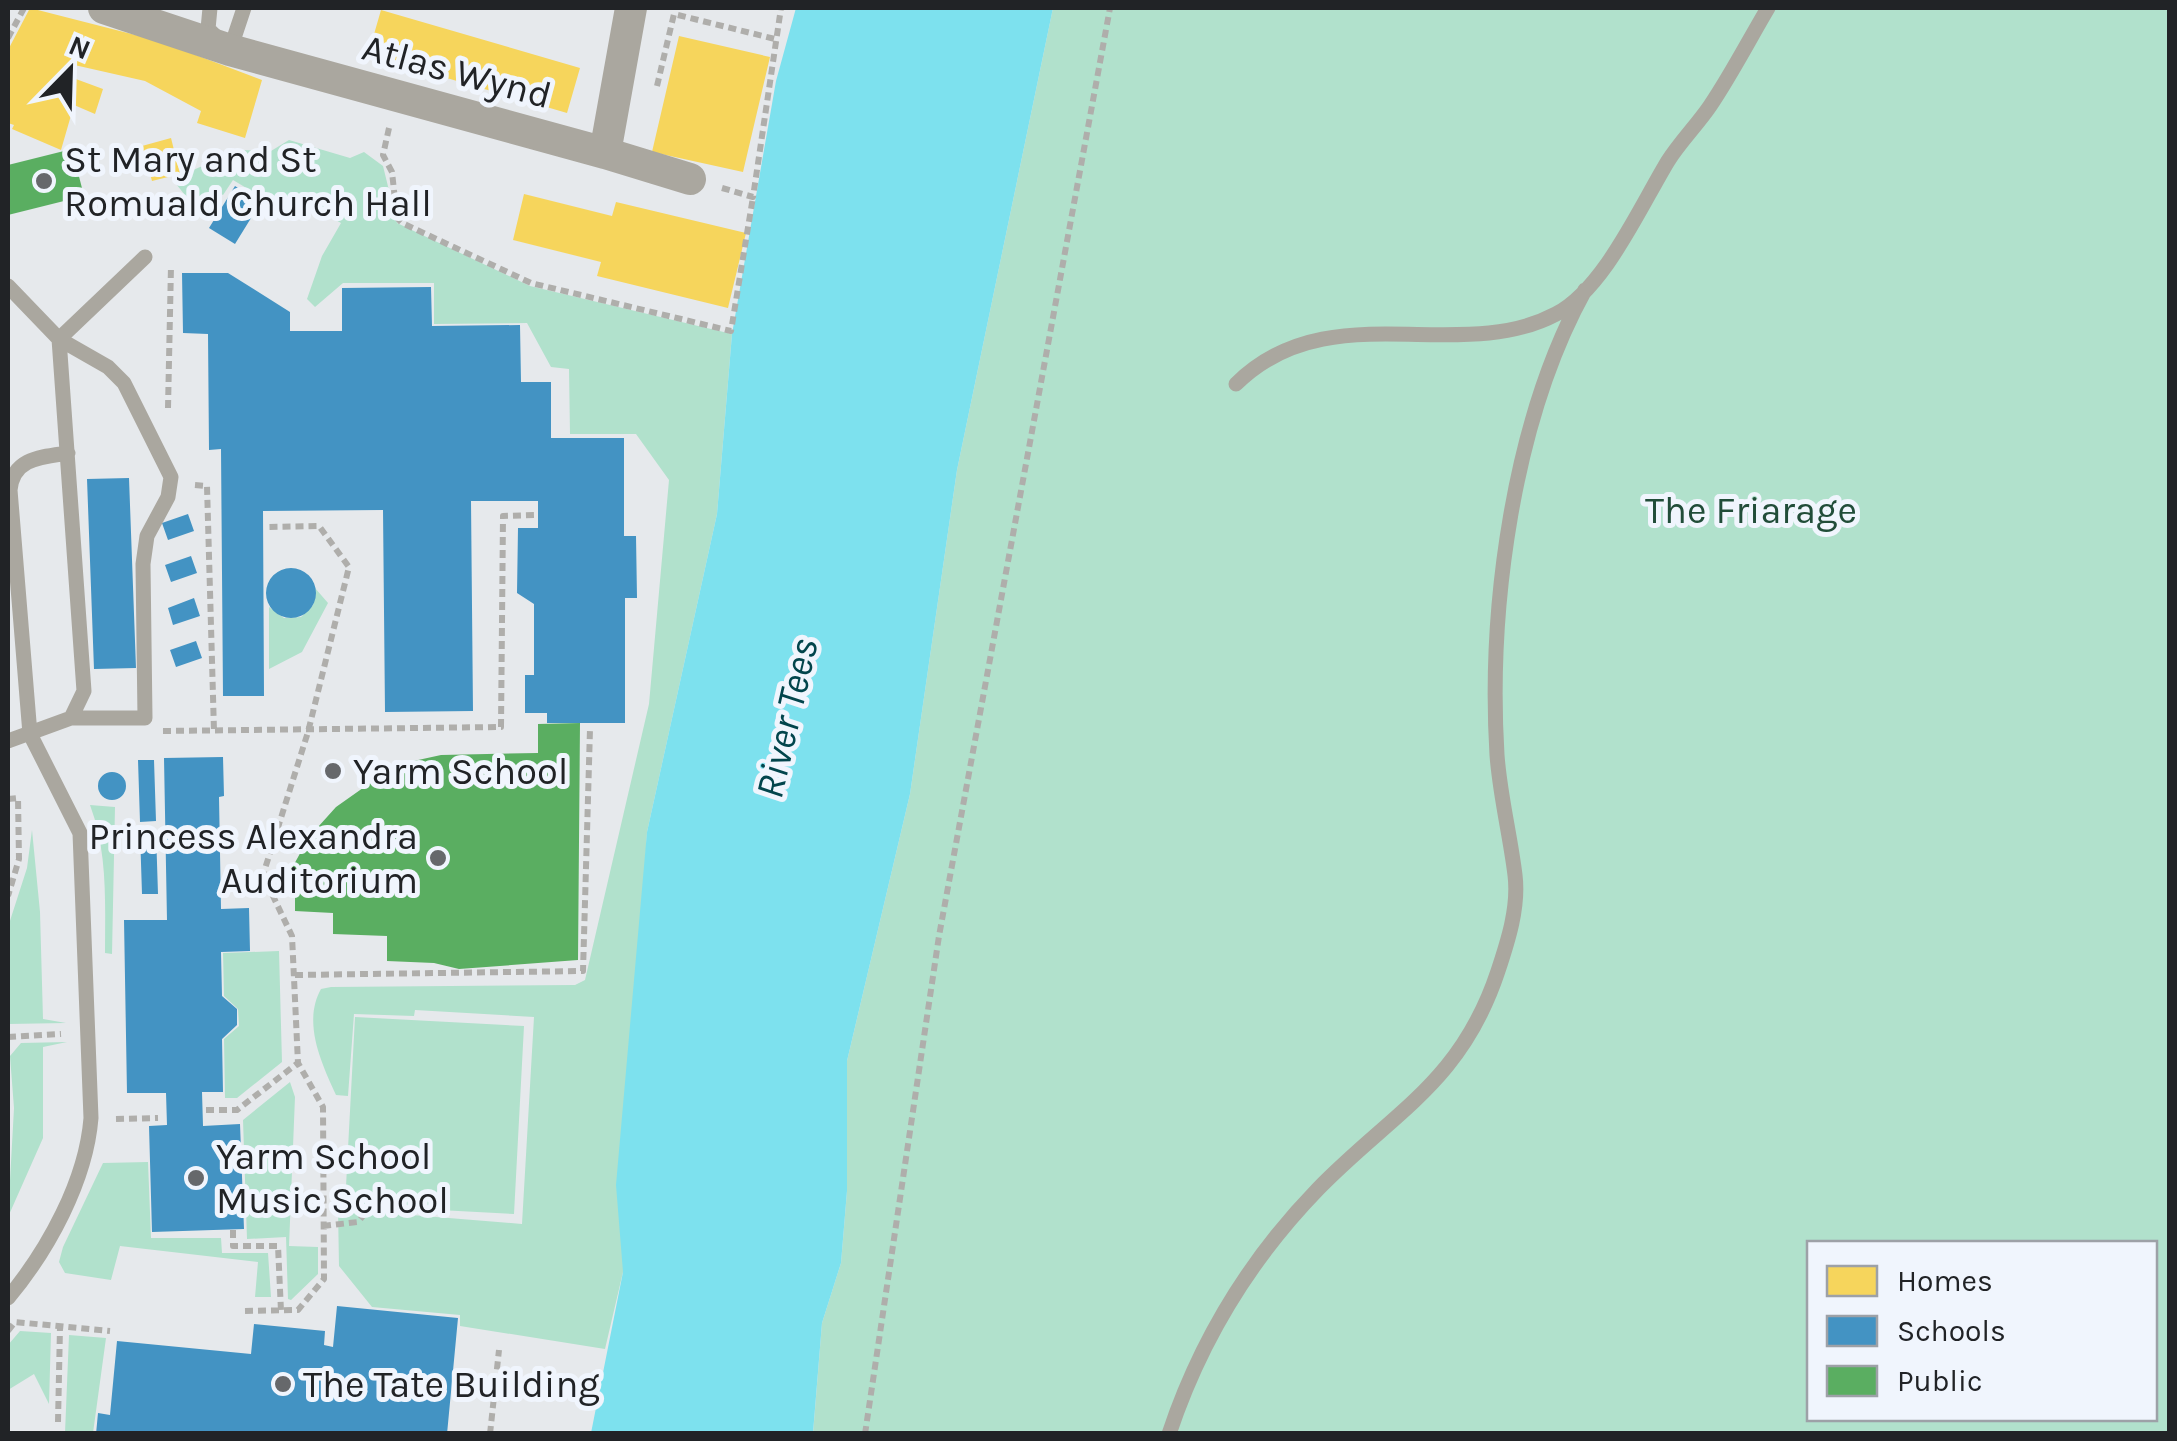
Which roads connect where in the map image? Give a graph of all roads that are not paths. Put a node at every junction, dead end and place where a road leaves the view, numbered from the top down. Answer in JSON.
{"nodes":[{"id":1,"x":104,"y":8,"type":"edge"},
{"id":2,"x":210,"y":8,"type":"edge"},
{"id":3,"x":244,"y":8,"type":"edge"},
{"id":4,"x":631,"y":8,"type":"edge"},
{"id":5,"x":1768,"y":8,"type":"edge"},
{"id":6,"x":230,"y":50,"type":"junction"},
{"id":7,"x":605,"y":153,"type":"junction"},
{"id":8,"x":690,"y":178,"type":"road end"},
{"id":9,"x":144,"y":257,"type":"dead end"},
{"id":10,"x":8,"y":286,"type":"edge"},
{"id":11,"x":1585,"y":290,"type":"junction"},
{"id":12,"x":59,"y":340,"type":"junction"},
{"id":13,"x":1236,"y":384,"type":"dead end"},
{"id":14,"x":68,"y":453,"type":"junction"},
{"id":15,"x":72,"y":718,"type":"junction"},
{"id":16,"x":30,"y":734,"type":"junction"},
{"id":17,"x":8,"y":741,"type":"edge"},
{"id":18,"x":8,"y":1298,"type":"edge"},
{"id":19,"x":1170,"y":1434,"type":"edge"}],
"edges":[{"from":1,"to":6,"type":"street","name":"Atlas Wynd"},
{"from":2,"to":6,"type":"lane"},
{"from":3,"to":6,"type":"lane"},
{"from":4,"to":7,"type":"street"},
{"from":5,"to":11,"type":"lane"},
{"from":6,"to":7,"type":"street","name":"Atlas Wynd"},
{"from":7,"to":8,"type":"street","name":"Atlas Wynd"},
{"from":9,"to":12,"type":"lane"},
{"from":10,"to":12,"type":"lane"},
{"from":11,"to":13,"type":"lane"},
{"from":11,"to":19,"type":"lane"},
{"from":12,"to":14,"type":"lane"},
{"from":12,"to":15,"type":"lane"},
{"from":14,"to":15,"type":"lane"},
{"from":14,"to":16,"type":"lane"},
{"from":15,"to":16,"type":"lane"},
{"from":16,"to":17,"type":"lane"},
{"from":16,"to":18,"type":"lane"}]}
